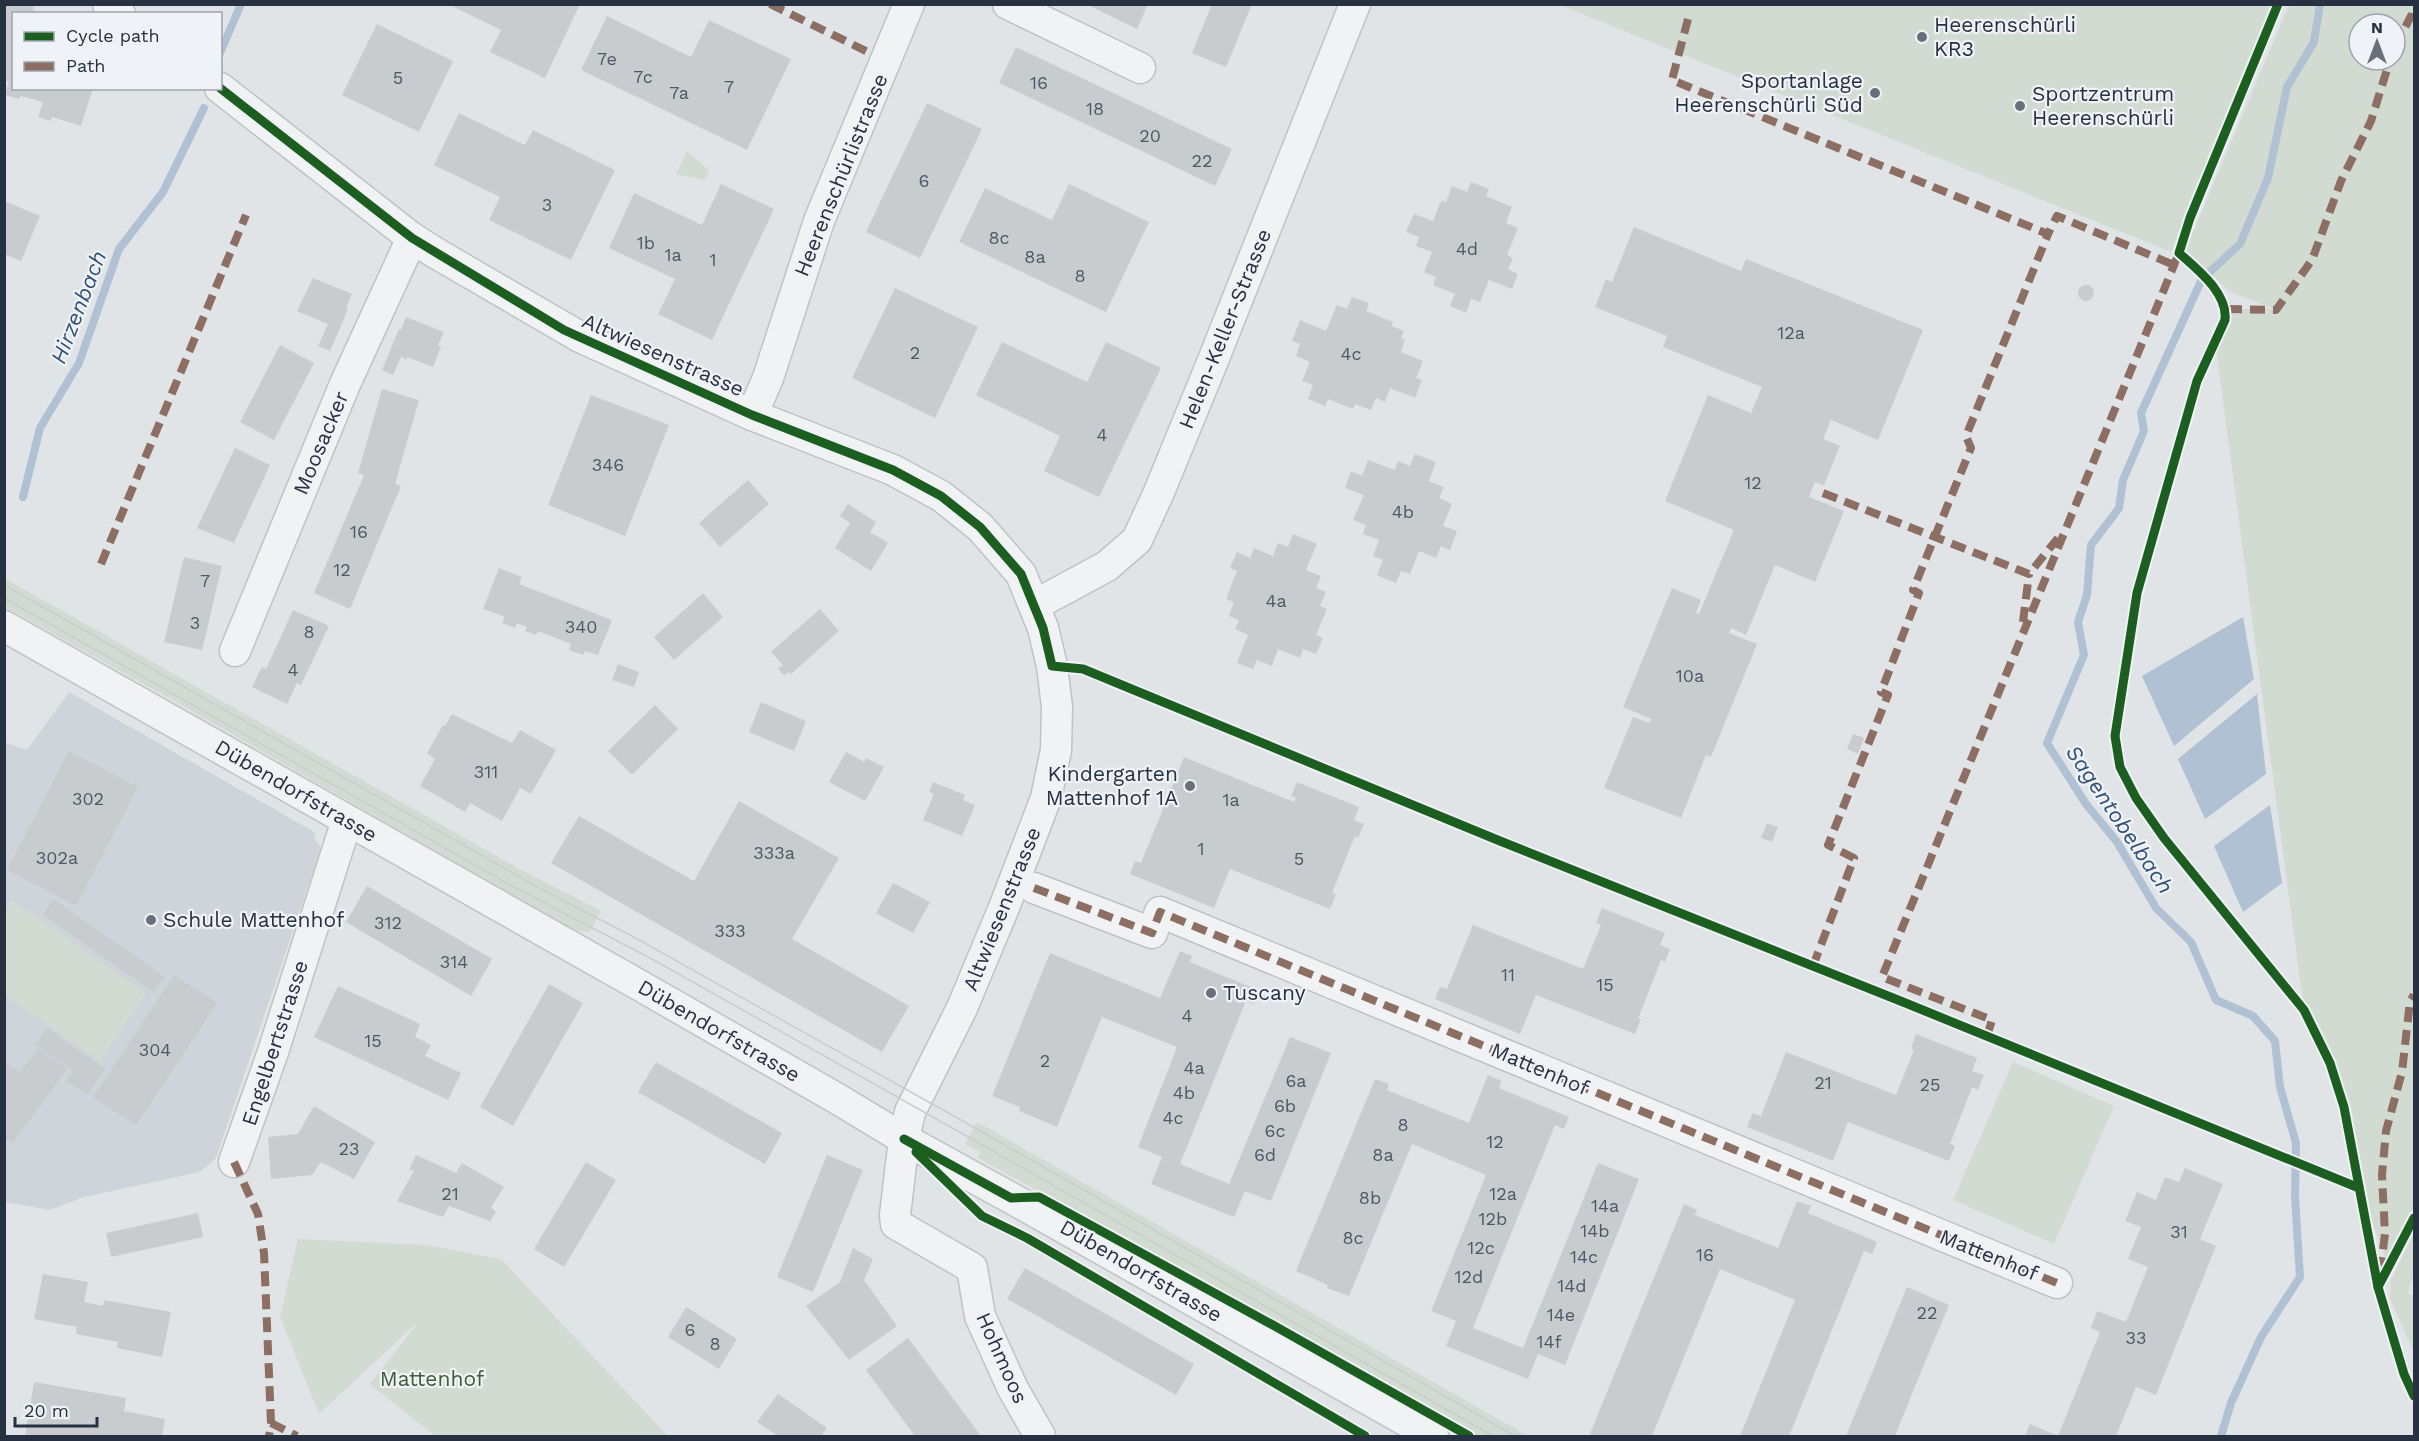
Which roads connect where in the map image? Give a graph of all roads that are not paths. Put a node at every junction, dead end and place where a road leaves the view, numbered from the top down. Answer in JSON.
{"nodes":[{"id":1,"x":909,"y":4,"type":"edge"},
{"id":2,"x":1008,"y":4,"type":"edge"},
{"id":3,"x":1355,"y":4,"type":"edge"},
{"id":4,"x":1140,"y":68,"type":"dead end"},
{"id":5,"x":222,"y":90,"type":"edge"},
{"id":6,"x":412,"y":238,"type":"junction"},
{"id":7,"x":752,"y":415,"type":"junction"},
{"id":8,"x":1035,"y":605,"type":"junction"},
{"id":9,"x":4,"y":626,"type":"edge"},
{"id":10,"x":235,"y":651,"type":"dead end"},
{"id":11,"x":347,"y":820,"type":"junction"},
{"id":12,"x":1034,"y":888,"type":"dead end"},
{"id":13,"x":904,"y":1139,"type":"junction"},
{"id":14,"x":234,"y":1162,"type":"dead end"},
{"id":15,"x":2057,"y":1283,"type":"dead end"},
{"id":16,"x":1040,"y":1437,"type":"edge"},
{"id":17,"x":1433,"y":1437,"type":"edge"}],
"edges":[{"from":1,"to":7,"type":"street","name":"Heerenschürlistrasse"},
{"from":2,"to":4,"type":"street"},
{"from":3,"to":8,"type":"street","name":"Helen-Keller-Strasse"},
{"from":5,"to":6,"type":"street","name":"Altwiesenstrasse"},
{"from":6,"to":7,"type":"street","name":"Altwiesenstrasse"},
{"from":6,"to":10,"type":"street","name":"Moosacker"},
{"from":7,"to":8,"type":"street","name":"Altwiesenstrasse"},
{"from":8,"to":13,"type":"street","name":"Altwiesenstrasse"},
{"from":9,"to":11,"type":"street","name":"Dübendorfstrasse"},
{"from":11,"to":13,"type":"street","name":"Dübendorfstrasse"},
{"from":11,"to":14,"type":"street","name":"Engelbertstrasse"},
{"from":12,"to":15,"type":"street","name":"Mattenhof"},
{"from":13,"to":16,"type":"street","name":"Hohmoos"},
{"from":13,"to":17,"type":"street","name":"Dübendorfstrasse"}]}
